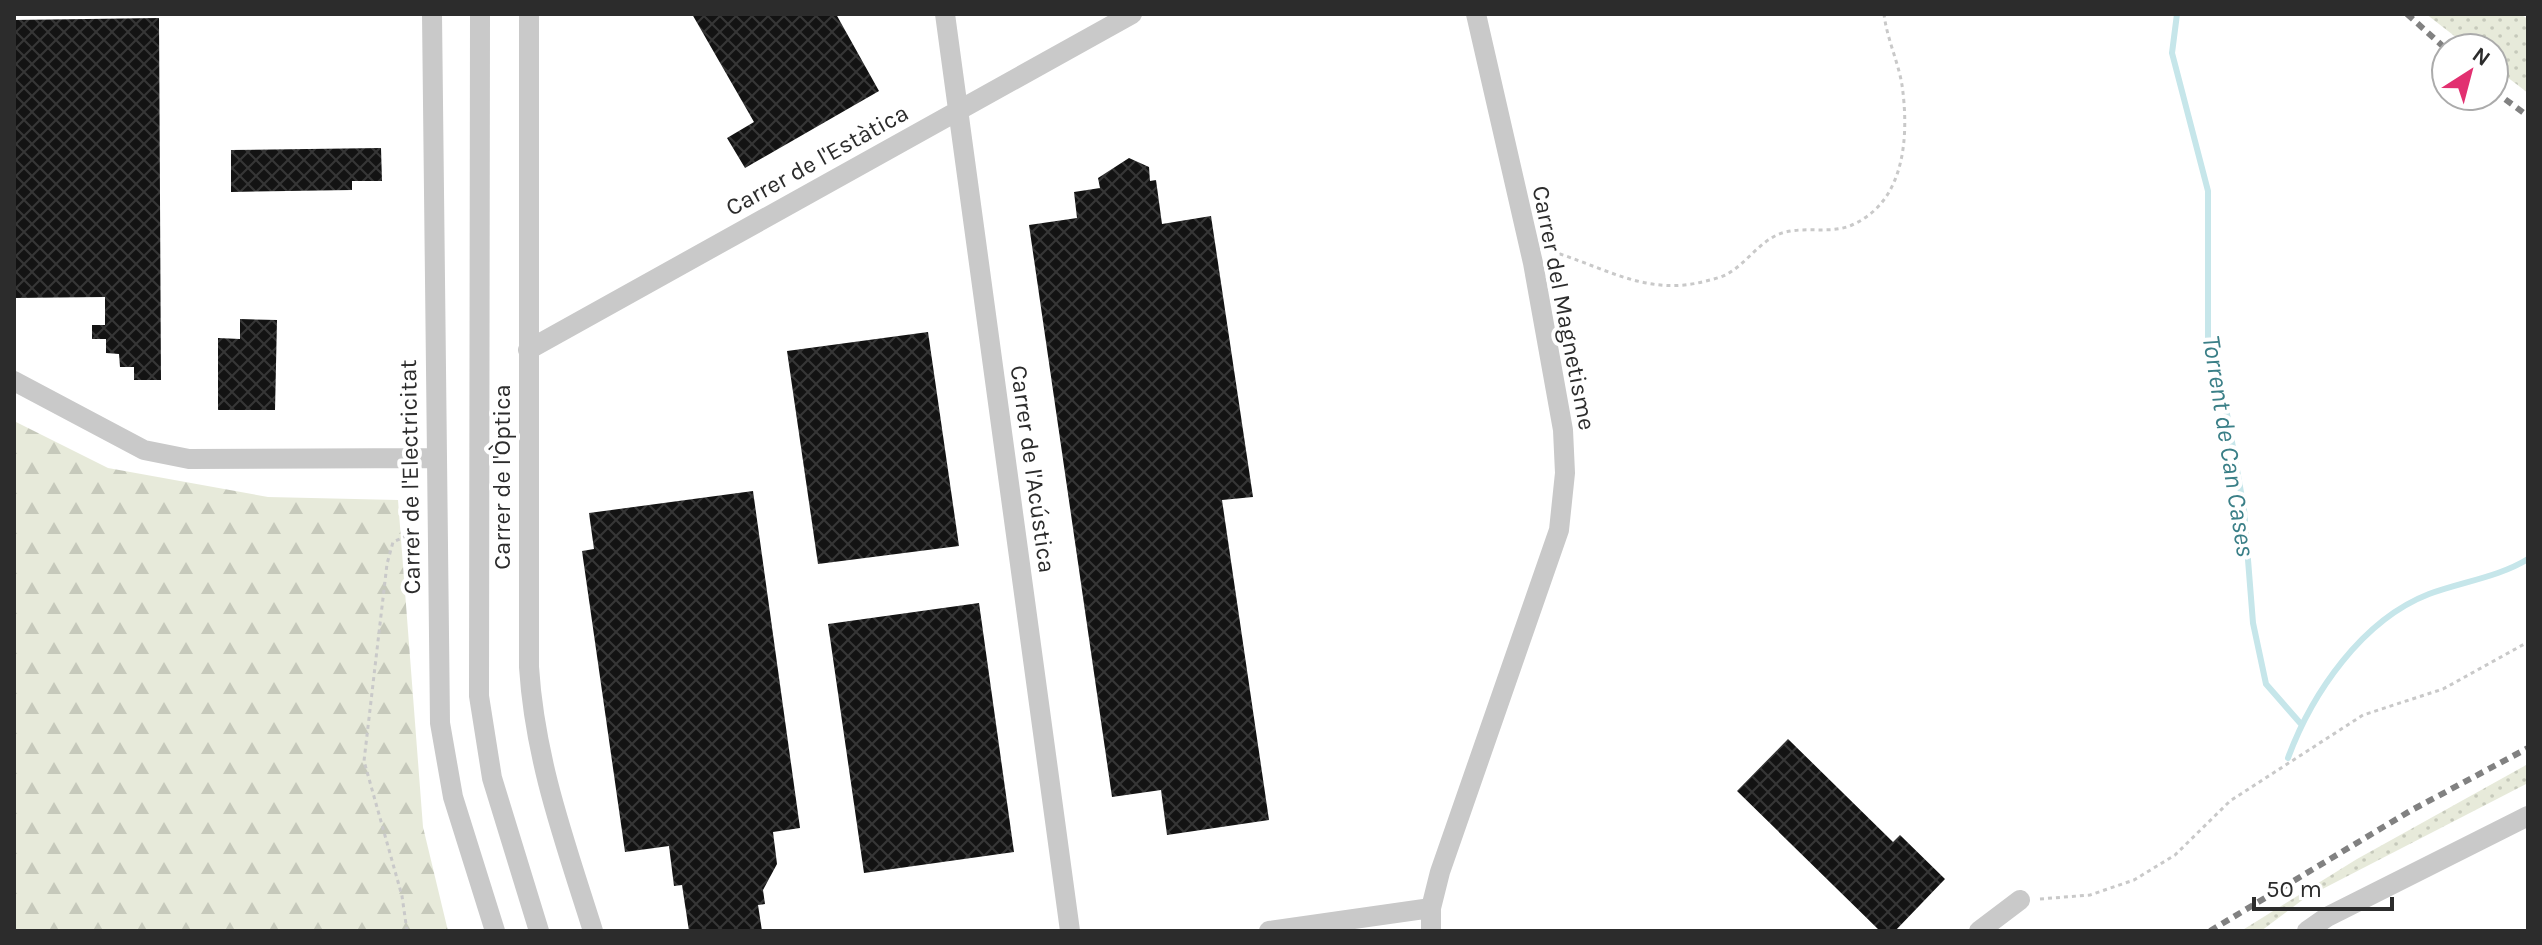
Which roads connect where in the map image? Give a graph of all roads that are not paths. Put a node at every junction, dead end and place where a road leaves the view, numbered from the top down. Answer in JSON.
{"nodes":[{"id":1,"x":432,"y":14,"type":"edge"},
{"id":2,"x":480,"y":14,"type":"edge"},
{"id":3,"x":529,"y":14,"type":"edge"},
{"id":4,"x":945,"y":14,"type":"edge"},
{"id":5,"x":1132,"y":14,"type":"edge"},
{"id":6,"x":1476,"y":14,"type":"edge"},
{"id":7,"x":958,"y":111,"type":"junction"},
{"id":8,"x":528,"y":350,"type":"junction"},
{"id":9,"x":14,"y":381,"type":"edge"},
{"id":10,"x":435,"y":458,"type":"junction"},
{"id":11,"x":2528,"y":816,"type":"edge"},
{"id":12,"x":2020,"y":900,"type":"road end"},
{"id":13,"x":1431,"y":908,"type":"junction"},
{"id":14,"x":495,"y":931,"type":"edge"},
{"id":15,"x":539,"y":931,"type":"edge"},
{"id":16,"x":593,"y":931,"type":"edge"},
{"id":17,"x":1070,"y":931,"type":"edge"},
{"id":18,"x":1269,"y":931,"type":"edge"},
{"id":19,"x":1431,"y":931,"type":"edge"},
{"id":20,"x":1979,"y":931,"type":"edge"},
{"id":21,"x":2307,"y":931,"type":"edge"}],
"edges":[{"from":1,"to":10,"type":"street","name":"Carrer de l'Electricitat"},
{"from":2,"to":15,"type":"street"},
{"from":3,"to":8,"type":"street","name":"Carrer de l'Òptica"},
{"from":4,"to":7,"type":"street","name":"Carrer de l'Acústica"},
{"from":5,"to":7,"type":"street","name":"Carrer de l'Estàtica"},
{"from":6,"to":13,"type":"street","name":"Carrer del Magnetisme"},
{"from":7,"to":8,"type":"street","name":"Carrer de l'Estàtica"},
{"from":7,"to":17,"type":"street","name":"Carrer de l'Acústica"},
{"from":8,"to":16,"type":"street","name":"Carrer de l'Òptica"},
{"from":9,"to":10,"type":"street"},
{"from":10,"to":14,"type":"street","name":"Carrer de l'Electricitat"},
{"from":11,"to":21,"type":"street"},
{"from":12,"to":20,"type":"street"},
{"from":13,"to":18,"type":"street"},
{"from":13,"to":19,"type":"street","name":"Carrer del Magnetisme"}]}
